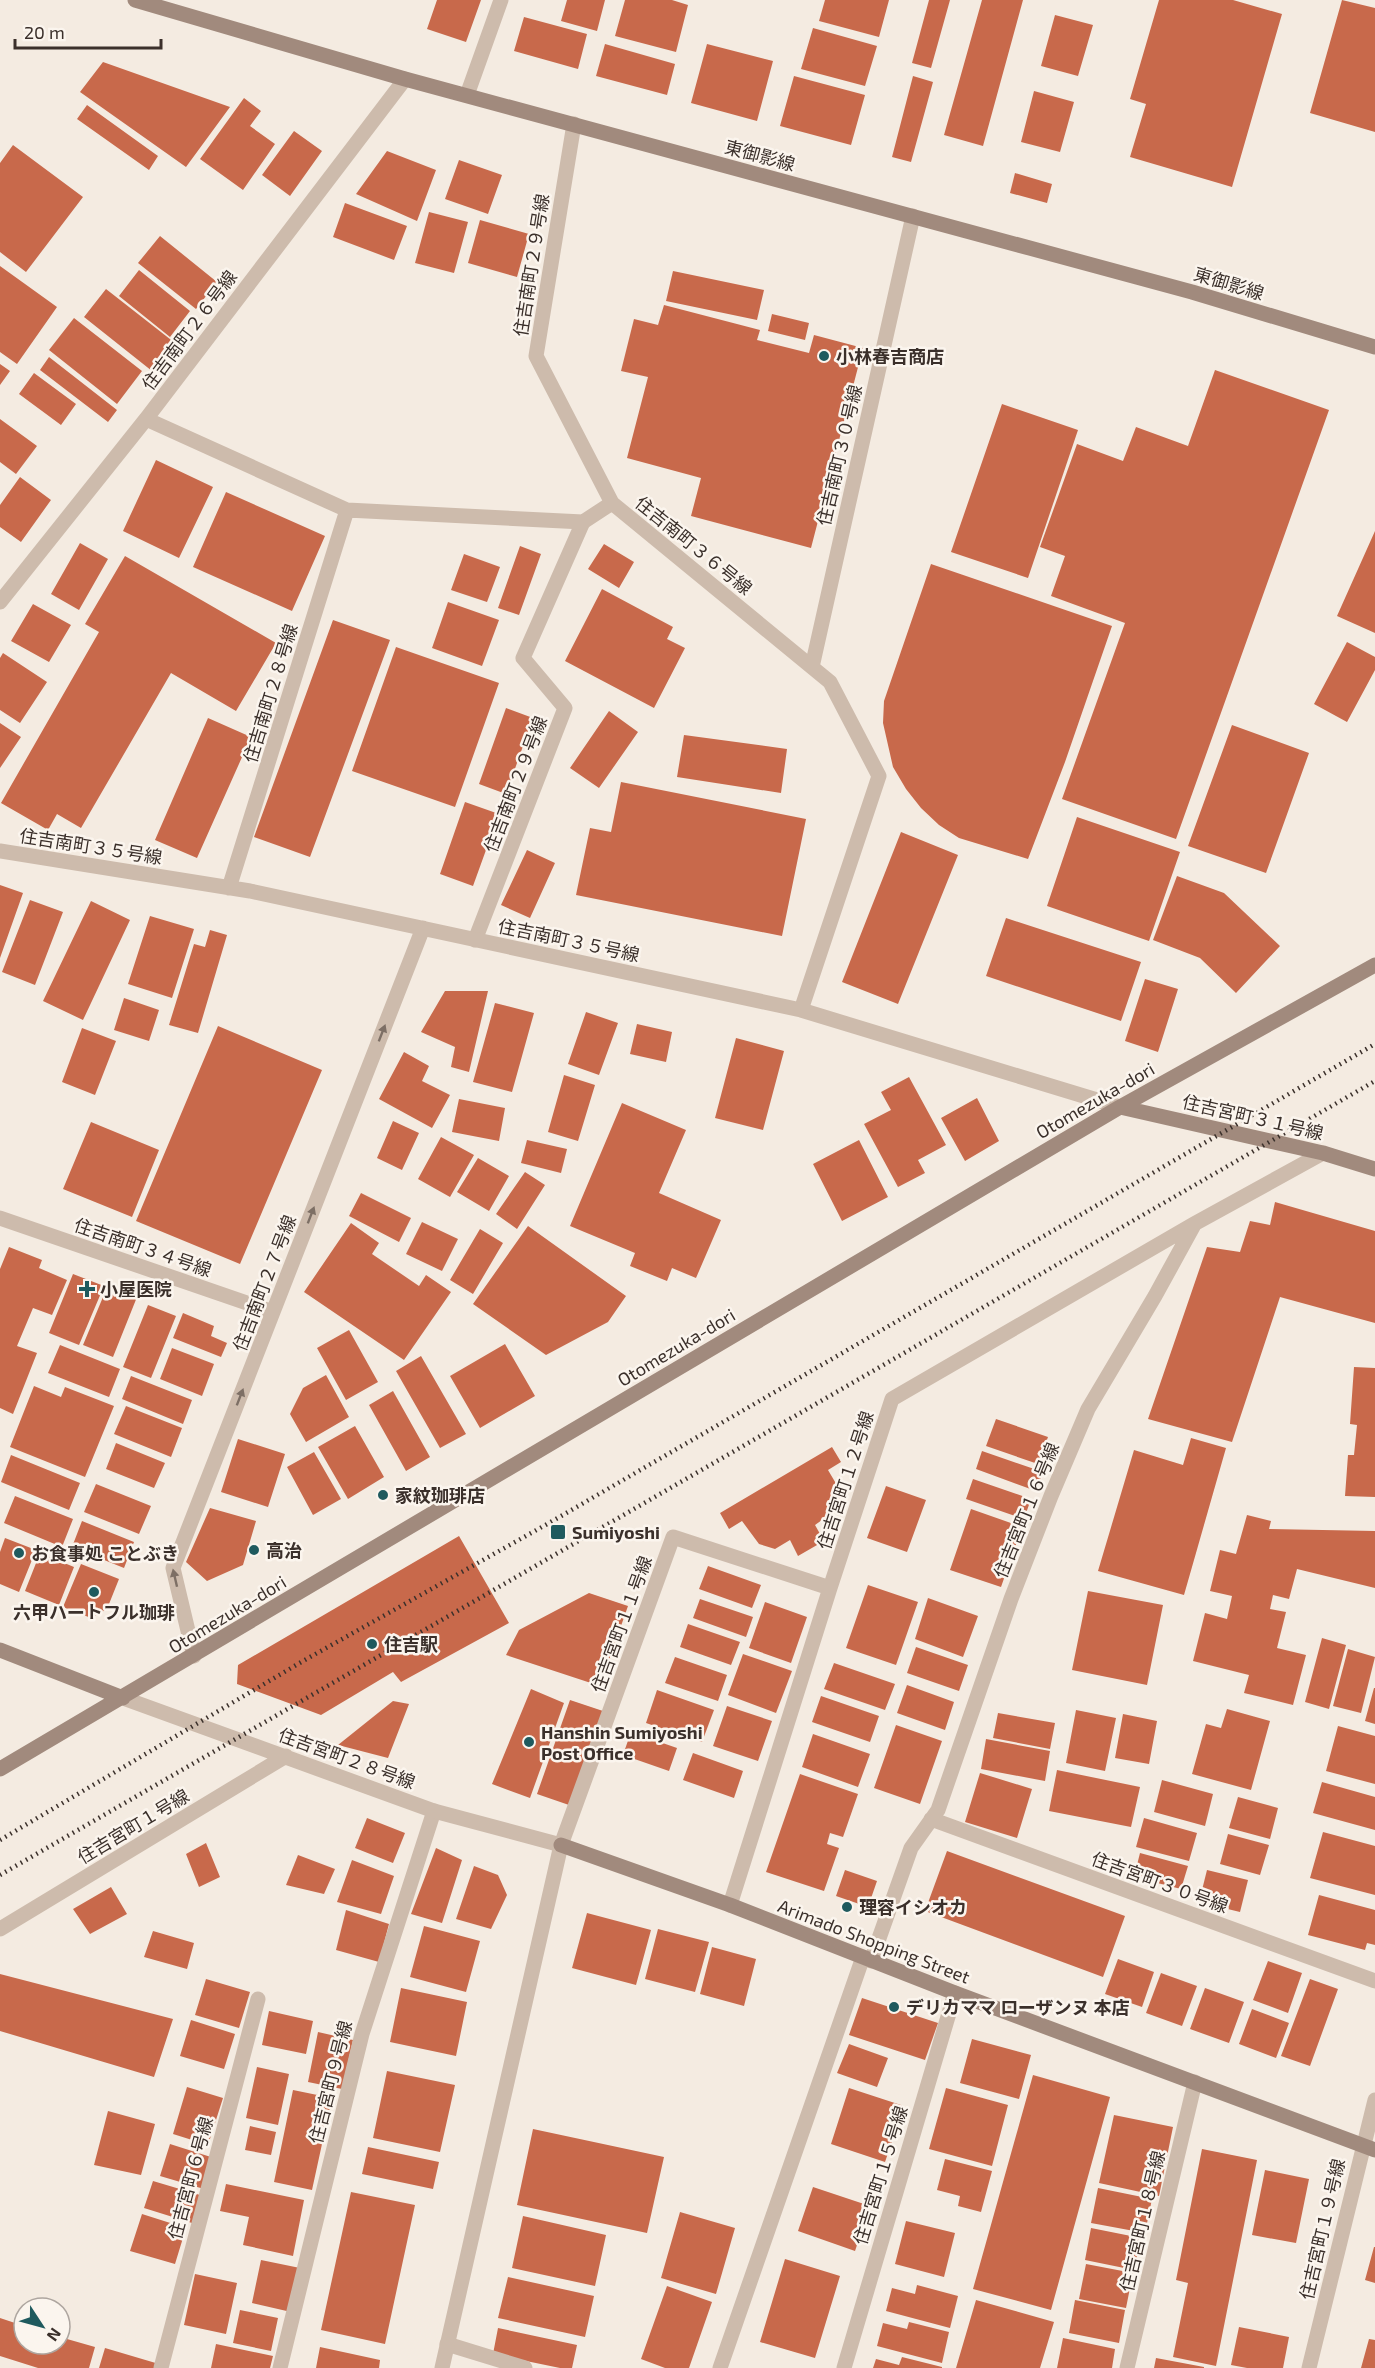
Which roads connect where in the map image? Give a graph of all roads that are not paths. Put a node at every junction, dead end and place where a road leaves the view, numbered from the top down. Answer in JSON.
{"nodes":[{"id":1,"x":135,"y":0,"type":"edge"},
{"id":2,"x":501,"y":0,"type":"edge"},
{"id":3,"x":405,"y":79,"type":"junction"},
{"id":4,"x":467,"y":95,"type":"junction"},
{"id":5,"x":574,"y":124,"type":"junction"},
{"id":6,"x":913,"y":216,"type":"junction"},
{"id":7,"x":1375,"y":347,"type":"edge"},
{"id":8,"x":146,"y":419,"type":"junction"},
{"id":9,"x":612,"y":503,"type":"junction"},
{"id":10,"x":347,"y":510,"type":"junction"},
{"id":11,"x":583,"y":522,"type":"junction"},
{"id":12,"x":0,"y":602,"type":"edge"},
{"id":13,"x":812,"y":667,"type":"junction"},
{"id":14,"x":0,"y":851,"type":"edge"},
{"id":15,"x":230,"y":888,"type":"junction"},
{"id":16,"x":423,"y":928,"type":"junction"},
{"id":17,"x":475,"y":940,"type":"junction"},
{"id":18,"x":1375,"y":965,"type":"edge"},
{"id":19,"x":801,"y":1010,"type":"junction"},
{"id":20,"x":1120,"y":1107,"type":"junction"},
{"id":21,"x":1323,"y":1153,"type":"junction"},
{"id":22,"x":1375,"y":1169,"type":"edge"},
{"id":23,"x":0,"y":1218,"type":"edge"},
{"id":24,"x":1194,"y":1224,"type":"junction"},
{"id":25,"x":273,"y":1312,"type":"junction"},
{"id":26,"x":830,"y":1588,"type":"junction"},
{"id":27,"x":0,"y":1650,"type":"edge"},
{"id":28,"x":194,"y":1656,"type":"junction"},
{"id":29,"x":123,"y":1698,"type":"junction"},
{"id":30,"x":286,"y":1756,"type":"junction"},
{"id":31,"x":0,"y":1769,"type":"edge"},
{"id":32,"x":434,"y":1811,"type":"junction"},
{"id":33,"x":932,"y":1819,"type":"junction"},
{"id":34,"x":561,"y":1845,"type":"junction"},
{"id":35,"x":730,"y":1905,"type":"junction"},
{"id":36,"x":0,"y":1929,"type":"edge"},
{"id":37,"x":867,"y":1959,"type":"junction"},
{"id":38,"x":1375,"y":1982,"type":"edge"},
{"id":39,"x":955,"y":1993,"type":"junction"},
{"id":40,"x":258,"y":1999,"type":"dead end"},
{"id":41,"x":1195,"y":2082,"type":"junction"},
{"id":42,"x":1375,"y":2100,"type":"edge"},
{"id":43,"x":1369,"y":2147,"type":"edge"},
{"id":44,"x":447,"y":2344,"type":"junction"},
{"id":45,"x":161,"y":2368,"type":"edge"},
{"id":46,"x":280,"y":2368,"type":"edge"},
{"id":47,"x":441,"y":2368,"type":"edge"},
{"id":48,"x":525,"y":2368,"type":"edge"},
{"id":49,"x":720,"y":2368,"type":"edge"},
{"id":50,"x":844,"y":2368,"type":"edge"},
{"id":51,"x":1127,"y":2368,"type":"edge"},
{"id":52,"x":1309,"y":2368,"type":"edge"}],
"edges":[{"from":1,"to":3,"type":"street","name":"東御影線"},
{"from":2,"to":4,"type":"street"},
{"from":3,"to":4,"type":"street","name":"東御影線"},
{"from":3,"to":8,"type":"street","name":"住吉南町２６号線"},
{"from":4,"to":5,"type":"street","name":"東御影線"},
{"from":5,"to":6,"type":"street","name":"東御影線"},
{"from":5,"to":9,"type":"street","name":"住吉南町２９号線"},
{"from":6,"to":7,"type":"street","name":"東御影線"},
{"from":6,"to":13,"type":"street","name":"住吉南町３０号線"},
{"from":8,"to":10,"type":"street"},
{"from":8,"to":12,"type":"street","name":"住吉南町２６号線"},
{"from":9,"to":11,"type":"street","name":"住吉南町３６号線"},
{"from":9,"to":13,"type":"street","name":"住吉南町３６号線"},
{"from":10,"to":11,"type":"street"},
{"from":10,"to":15,"type":"street","name":"住吉南町２８号線"},
{"from":11,"to":17,"type":"street","name":"住吉南町２９号線"},
{"from":13,"to":19,"type":"street","name":"住吉南町３６号線"},
{"from":14,"to":15,"type":"street","name":"住吉南町３５号線"},
{"from":15,"to":16,"type":"street","name":"住吉南町３５号線"},
{"from":16,"to":17,"type":"street","name":"住吉南町３５号線"},
{"from":25,"to":16,"type":"street","name":"住吉南町２７号線","one_way":true},
{"from":17,"to":19,"type":"street","name":"住吉南町３５号線"},
{"from":18,"to":20,"type":"street","name":"Otomezuka-dori"},
{"from":19,"to":20,"type":"street","name":"住吉南町３５号線"},
{"from":20,"to":21,"type":"street","name":"住吉宮町３１号線"},
{"from":20,"to":28,"type":"street","name":"Otomezuka-dori"},
{"from":21,"to":22,"type":"street","name":"住吉宮町３１号線"},
{"from":21,"to":24,"type":"street"},
{"from":23,"to":25,"type":"street","name":"住吉南町３４号線"},
{"from":24,"to":26,"type":"street","name":"住吉宮町１２号線"},
{"from":24,"to":33,"type":"street","name":"住吉宮町１６号線"},
{"from":28,"to":25,"type":"street","name":"住吉南町２７号線","one_way":true},
{"from":26,"to":34,"type":"street","name":"住吉宮町１１号線"},
{"from":26,"to":35,"type":"street","name":"住吉宮町１２号線"},
{"from":27,"to":29,"type":"street"},
{"from":28,"to":29,"type":"street","name":"Otomezuka-dori"},
{"from":29,"to":30,"type":"street","name":"住吉宮町２８号線"},
{"from":29,"to":31,"type":"street","name":"Otomezuka-dori"},
{"from":30,"to":32,"type":"street","name":"住吉宮町２８号線"},
{"from":30,"to":36,"type":"street","name":"住吉宮町１号線"},
{"from":32,"to":34,"type":"street","name":"住吉宮町２８号線"},
{"from":32,"to":46,"type":"street","name":"住吉宮町９号線"},
{"from":33,"to":37,"type":"street","name":"住吉宮町１６号線"},
{"from":33,"to":38,"type":"street","name":"住吉宮町３０号線"},
{"from":34,"to":35,"type":"street","name":"Arimado Shopping Street"},
{"from":34,"to":44,"type":"street"},
{"from":35,"to":37,"type":"street","name":"Arimado Shopping Street"},
{"from":37,"to":39,"type":"street","name":"Arimado Shopping Street"},
{"from":37,"to":49,"type":"street","name":"住吉宮町１６号線"},
{"from":39,"to":41,"type":"street","name":"Arimado Shopping Street"},
{"from":39,"to":50,"type":"street","name":"住吉宮町１５号線"},
{"from":40,"to":45,"type":"street","name":"住吉宮町６号線"},
{"from":41,"to":43,"type":"street","name":"Arimado Shopping Street"},
{"from":41,"to":51,"type":"street","name":"住吉宮町１８号線"},
{"from":42,"to":43,"type":"street","name":"住吉宮町１９号線"},
{"from":43,"to":52,"type":"street","name":"住吉宮町１９号線"},
{"from":44,"to":47,"type":"street"},
{"from":44,"to":48,"type":"street"}]}
